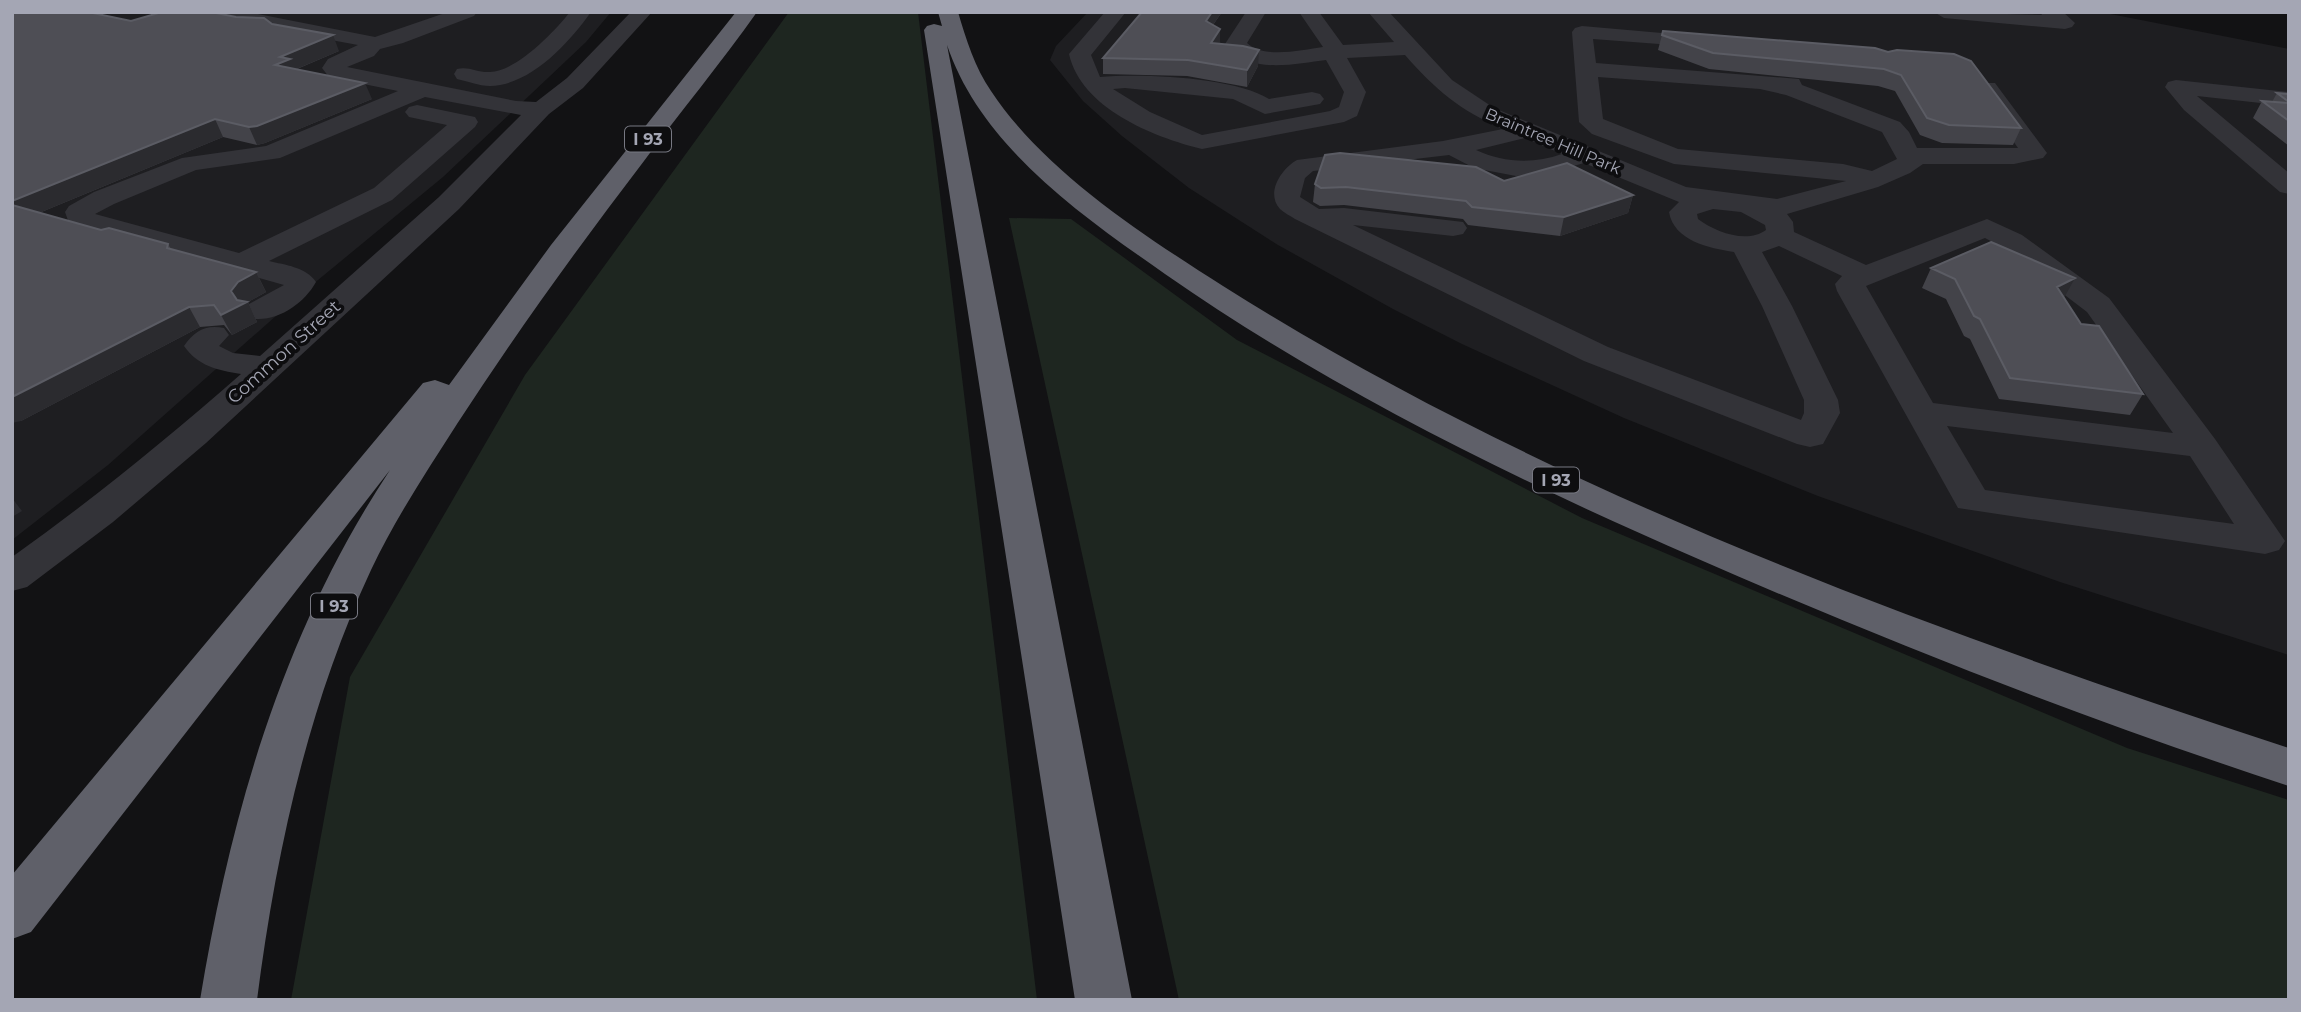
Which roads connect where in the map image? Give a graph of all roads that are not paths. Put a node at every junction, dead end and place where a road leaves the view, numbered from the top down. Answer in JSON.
{"nodes":[{"id":1,"x":213,"y":12,"type":"edge"},
{"id":2,"x":419,"y":12,"type":"edge"},
{"id":3,"x":467,"y":12,"type":"edge"},
{"id":4,"x":581,"y":12,"type":"edge"},
{"id":5,"x":621,"y":12,"type":"edge"},
{"id":6,"x":642,"y":12,"type":"edge"},
{"id":7,"x":931,"y":12,"type":"edge"},
{"id":8,"x":948,"y":12,"type":"edge"},
{"id":9,"x":1116,"y":12,"type":"edge"},
{"id":10,"x":1256,"y":12,"type":"edge"},
{"id":11,"x":1309,"y":12,"type":"edge"},
{"id":12,"x":1362,"y":12,"type":"edge"},
{"id":13,"x":1378,"y":12,"type":"edge"},
{"id":14,"x":1944,"y":12,"type":"edge"},
{"id":15,"x":2050,"y":12,"type":"edge"},
{"id":16,"x":745,"y":13,"type":"edge"},
{"id":17,"x":351,"y":29,"type":"junction"},
{"id":18,"x":1678,"y":39,"type":"junction"},
{"id":19,"x":373,"y":44,"type":"junction"},
{"id":20,"x":1740,"y":44,"type":"edge"},
{"id":21,"x":1401,"y":48,"type":"junction"},
{"id":22,"x":1334,"y":52,"type":"junction"},
{"id":23,"x":1586,"y":69,"type":"junction"},
{"id":24,"x":1974,"y":70,"type":"edge"},
{"id":25,"x":465,"y":74,"type":"dead end"},
{"id":26,"x":1253,"y":76,"type":"edge"},
{"id":27,"x":1687,"y":78,"type":"junction"},
{"id":28,"x":1334,"y":82,"type":"junction"},
{"id":29,"x":1096,"y":84,"type":"junction"},
{"id":30,"x":1768,"y":84,"type":"junction"},
{"id":31,"x":423,"y":89,"type":"junction"},
{"id":32,"x":2289,"y":99,"type":"edge"},
{"id":33,"x":384,"y":106,"type":"junction"},
{"id":34,"x":541,"y":110,"type":"junction"},
{"id":35,"x":1897,"y":132,"type":"junction"},
{"id":36,"x":1516,"y":133,"type":"junction"},
{"id":37,"x":1453,"y":146,"type":"junction"},
{"id":38,"x":1911,"y":156,"type":"junction"},
{"id":39,"x":1576,"y":157,"type":"junction"},
{"id":40,"x":1871,"y":179,"type":"junction"},
{"id":41,"x":2289,"y":186,"type":"edge"},
{"id":42,"x":1837,"y":192,"type":"junction"},
{"id":43,"x":1730,"y":202,"type":"junction"},
{"id":44,"x":1683,"y":218,"type":"junction"},
{"id":45,"x":1318,"y":219,"type":"junction"},
{"id":46,"x":1779,"y":235,"type":"junction"},
{"id":47,"x":1743,"y":243,"type":"junction"},
{"id":48,"x":552,"y":262,"type":"junction"},
{"id":49,"x":242,"y":263,"type":"junction"},
{"id":50,"x":1865,"y":276,"type":"junction"},
{"id":51,"x":1460,"y":290,"type":"junction"},
{"id":52,"x":260,"y":311,"type":"dead end"},
{"id":53,"x":213,"y":335,"type":"edge"},
{"id":54,"x":268,"y":367,"type":"junction"},
{"id":55,"x":1921,"y":412,"type":"junction"},
{"id":56,"x":2202,"y":447,"type":"junction"},
{"id":57,"x":18,"y":569,"type":"edge"},
{"id":58,"x":2289,"y":767,"type":"edge"},
{"id":59,"x":12,"y":915,"type":"edge"},
{"id":60,"x":228,"y":1000,"type":"edge"},
{"id":61,"x":1104,"y":1000,"type":"edge"}],
"edges":[{"from":1,"to":17,"type":"street"},
{"from":2,"to":17,"type":"street"},
{"from":3,"to":19,"type":"street"},
{"from":4,"to":25,"type":"street"},
{"from":5,"to":34,"type":"street","name":"Common Street"},
{"from":6,"to":34,"type":"street","name":"Common Street"},
{"from":7,"to":61,"type":"highway"},
{"from":8,"to":58,"type":"highway","number":"I 93"},
{"from":9,"to":29,"type":"street"},
{"from":10,"to":22,"type":"street"},
{"from":11,"to":22,"type":"street"},
{"from":12,"to":21,"type":"street","name":"Braintree Hill Park"},
{"from":13,"to":21,"type":"street","name":"Braintree Hill Park"},
{"from":14,"to":15,"type":"street"},
{"from":16,"to":48,"type":"highway","number":"I 93"},
{"from":17,"to":19,"type":"street"},
{"from":18,"to":20,"type":"street"},
{"from":18,"to":23,"type":"street"},
{"from":18,"to":27,"type":"street"},
{"from":19,"to":31,"type":"street"},
{"from":21,"to":22,"type":"street"},
{"from":21,"to":36,"type":"street","name":"Braintree Hill Park"},
{"from":22,"to":28,"type":"street"},
{"from":23,"to":27,"type":"street"},
{"from":23,"to":40,"type":"street"},
{"from":24,"to":38,"type":"street"},
{"from":26,"to":28,"type":"street"},
{"from":27,"to":30,"type":"street"},
{"from":28,"to":29,"type":"street"},
{"from":28,"to":29,"type":"street"},
{"from":30,"to":35,"type":"street"},
{"from":30,"to":35,"type":"street"},
{"from":31,"to":33,"type":"street"},
{"from":31,"to":34,"type":"street"},
{"from":32,"to":41,"type":"street"},
{"from":33,"to":49,"type":"street"},
{"from":33,"to":49,"type":"street"},
{"from":34,"to":54,"type":"street","name":"Common Street"},
{"from":35,"to":38,"type":"street"},
{"from":36,"to":37,"type":"street"},
{"from":36,"to":39,"type":"street","name":"Braintree Hill Park"},
{"from":37,"to":39,"type":"street"},
{"from":37,"to":45,"type":"street"},
{"from":38,"to":40,"type":"street"},
{"from":39,"to":43,"type":"street","name":"Braintree Hill Park"},
{"from":39,"to":44,"type":"street","name":"Braintree Hill Park"},
{"from":40,"to":42,"type":"street"},
{"from":42,"to":43,"type":"street"},
{"from":42,"to":46,"type":"street"},
{"from":43,"to":44,"type":"street"},
{"from":43,"to":46,"type":"street","name":"Braintree Hill Park"},
{"from":44,"to":47,"type":"street","name":"Braintree Hill Park"},
{"from":45,"to":51,"type":"street"},
{"from":45,"to":51,"type":"street"},
{"from":46,"to":47,"type":"street","name":"Braintree Hill Park"},
{"from":46,"to":50,"type":"street"},
{"from":47,"to":51,"type":"street"},
{"from":48,"to":59,"type":"highway"},
{"from":48,"to":60,"type":"highway","number":"I 93"},
{"from":49,"to":52,"type":"street"},
{"from":50,"to":55,"type":"street"},
{"from":50,"to":56,"type":"street"},
{"from":53,"to":54,"type":"street"},
{"from":54,"to":57,"type":"street","name":"Common Street"},
{"from":55,"to":56,"type":"street"},
{"from":55,"to":56,"type":"street"}]}
